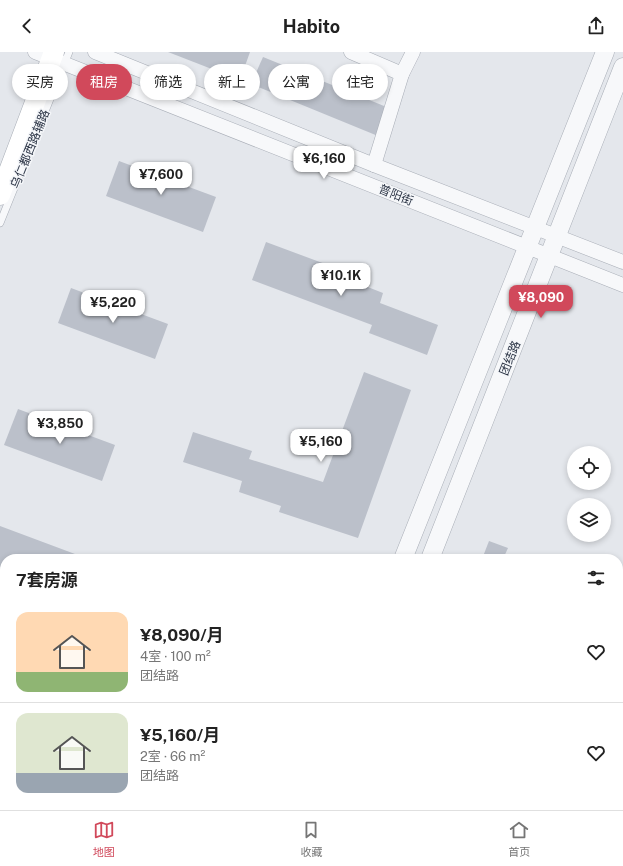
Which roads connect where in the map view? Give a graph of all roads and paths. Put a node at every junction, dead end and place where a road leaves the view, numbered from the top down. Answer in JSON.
{"nodes":[{"id":1,"x":95,"y":52,"type":"edge"},
{"id":2,"x":351,"y":52,"type":"edge"},
{"id":3,"x":412,"y":52,"type":"edge"},
{"id":4,"x":605,"y":52,"type":"edge"},
{"id":5,"x":55,"y":56,"type":"edge"},
{"id":6,"x":623,"y":67,"type":"edge"},
{"id":7,"x":402,"y":74,"type":"junction"},
{"id":8,"x":374,"y":165,"type":"junction"},
{"id":9,"x":0,"y":195,"type":"edge"},
{"id":10,"x":0,"y":223,"type":"edge"},
{"id":11,"x":535,"y":227,"type":"junction"},
{"id":12,"x":557,"y":235,"type":"junction"},
{"id":13,"x":528,"y":247,"type":"junction"},
{"id":14,"x":550,"y":256,"type":"junction"},
{"id":15,"x":623,"y":262,"type":"edge"},
{"id":16,"x":623,"y":284,"type":"edge"},
{"id":17,"x":405,"y":554,"type":"edge"},
{"id":18,"x":432,"y":554,"type":"edge"}],
"edges":[{"from":1,"to":8,"type":"street","name":"普阳街"},
{"from":2,"to":7,"type":"street"},
{"from":3,"to":7,"type":"street"},
{"from":4,"to":11,"type":"street"},
{"from":5,"to":9,"type":"main road"},
{"from":5,"to":10,"type":"lane","name":"乌仁都西路辅路"},
{"from":5,"to":13,"type":"street","name":"普阳街"},
{"from":6,"to":12,"type":"street","name":"团结路"},
{"from":7,"to":8,"type":"street"},
{"from":8,"to":11,"type":"street","name":"普阳街"},
{"from":11,"to":12,"type":"street","name":"普阳街"},
{"from":11,"to":13,"type":"street"},
{"from":12,"to":14,"type":"street","name":"团结路"},
{"from":12,"to":15,"type":"street","name":"普阳街"},
{"from":13,"to":14,"type":"street","name":"普阳街"},
{"from":13,"to":17,"type":"street"},
{"from":14,"to":16,"type":"street","name":"普阳街"},
{"from":14,"to":18,"type":"street","name":"团结路"}]}
